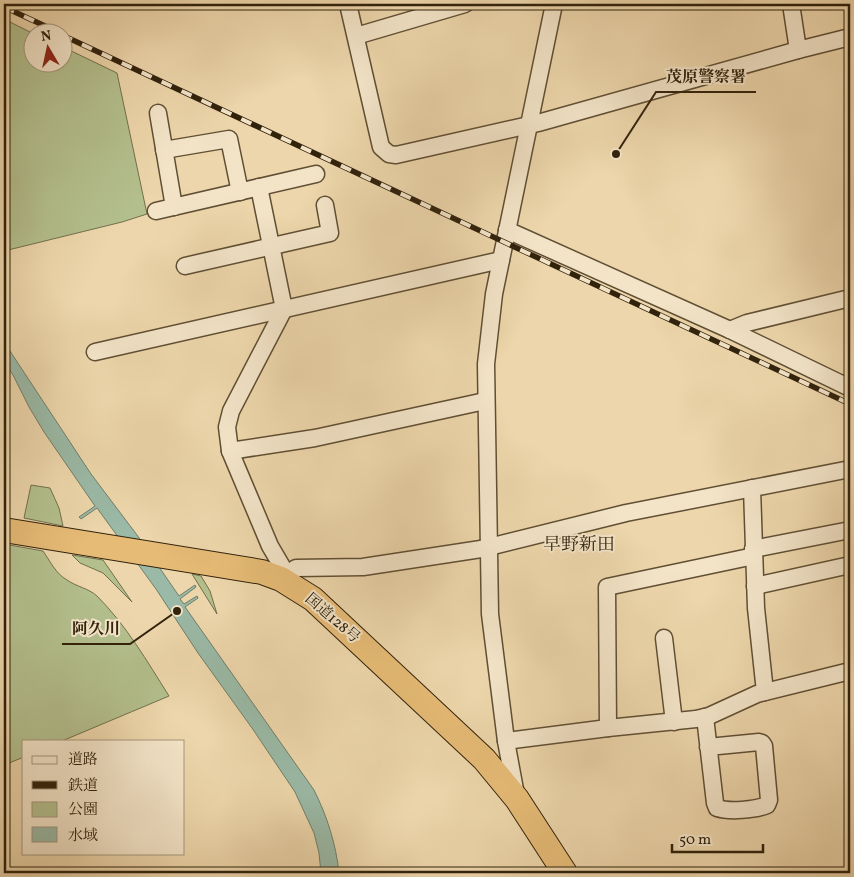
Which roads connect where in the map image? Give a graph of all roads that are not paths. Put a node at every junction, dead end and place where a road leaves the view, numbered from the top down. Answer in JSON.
{"nodes":[{"id":1,"x":348,"y":4,"type":"edge"},
{"id":2,"x":465,"y":4,"type":"edge"},
{"id":3,"x":554,"y":4,"type":"edge"},
{"id":4,"x":791,"y":4,"type":"edge"},
{"id":5,"x":356,"y":36,"type":"junction"},
{"id":6,"x":850,"y":37,"type":"edge"},
{"id":7,"x":798,"y":50,"type":"junction"},
{"id":8,"x":158,"y":113,"type":"dead end"},
{"id":9,"x":530,"y":125,"type":"junction"},
{"id":10,"x":164,"y":150,"type":"junction"},
{"id":11,"x":316,"y":174,"type":"dead end"},
{"id":12,"x":259,"y":187,"type":"junction"},
{"id":13,"x":240,"y":192,"type":"junction"},
{"id":14,"x":326,"y":205,"type":"dead end"},
{"id":15,"x":174,"y":207,"type":"junction"},
{"id":16,"x":156,"y":211,"type":"dead end"},
{"id":17,"x":507,"y":230,"type":"junction"},
{"id":18,"x":272,"y":248,"type":"junction"},
{"id":19,"x":501,"y":260,"type":"junction"},
{"id":20,"x":185,"y":266,"type":"dead end"},
{"id":21,"x":850,"y":298,"type":"edge"},
{"id":22,"x":284,"y":309,"type":"junction"},
{"id":23,"x":730,"y":330,"type":"junction"},
{"id":24,"x":96,"y":352,"type":"dead end"},
{"id":25,"x":850,"y":388,"type":"edge"},
{"id":26,"x":485,"y":401,"type":"junction"},
{"id":27,"x":230,"y":451,"type":"junction"},
{"id":28,"x":850,"y":469,"type":"edge"},
{"id":29,"x":752,"y":488,"type":"junction"},
{"id":30,"x":4,"y":530,"type":"edge"},
{"id":31,"x":850,"y":530,"type":"edge"},
{"id":32,"x":488,"y":548,"type":"junction"},
{"id":33,"x":754,"y":553,"type":"junction"},
{"id":34,"x":850,"y":565,"type":"edge"},
{"id":35,"x":284,"y":577,"type":"junction"},
{"id":36,"x":755,"y":586,"type":"junction"},
{"id":37,"x":664,"y":638,"type":"dead end"},
{"id":38,"x":850,"y":671,"type":"edge"},
{"id":39,"x":766,"y":692,"type":"junction"},
{"id":40,"x":705,"y":717,"type":"junction"},
{"id":41,"x":674,"y":722,"type":"junction"},
{"id":42,"x":608,"y":728,"type":"junction"},
{"id":43,"x":506,"y":741,"type":"junction"},
{"id":44,"x":708,"y":747,"type":"junction"},
{"id":45,"x":517,"y":799,"type":"junction"},
{"id":46,"x":566,"y":873,"type":"edge"}],
"edges":[{"from":1,"to":5,"type":"street"},
{"from":2,"to":5,"type":"street"},
{"from":3,"to":9,"type":"street"},
{"from":4,"to":7,"type":"street"},
{"from":5,"to":9,"type":"street"},
{"from":6,"to":7,"type":"street"},
{"from":7,"to":9,"type":"street"},
{"from":8,"to":10,"type":"street"},
{"from":9,"to":17,"type":"street"},
{"from":10,"to":13,"type":"street"},
{"from":10,"to":15,"type":"street"},
{"from":11,"to":12,"type":"street"},
{"from":12,"to":13,"type":"street"},
{"from":12,"to":18,"type":"street"},
{"from":13,"to":15,"type":"street"},
{"from":14,"to":18,"type":"street"},
{"from":15,"to":16,"type":"street"},
{"from":17,"to":19,"type":"street"},
{"from":17,"to":23,"type":"street"},
{"from":18,"to":20,"type":"street"},
{"from":18,"to":22,"type":"street"},
{"from":19,"to":22,"type":"street"},
{"from":19,"to":26,"type":"street"},
{"from":21,"to":23,"type":"street"},
{"from":22,"to":24,"type":"street"},
{"from":22,"to":27,"type":"street"},
{"from":23,"to":25,"type":"street"},
{"from":26,"to":27,"type":"street"},
{"from":26,"to":32,"type":"street"},
{"from":27,"to":35,"type":"street"},
{"from":28,"to":29,"type":"street"},
{"from":29,"to":32,"type":"street"},
{"from":29,"to":33,"type":"street"},
{"from":30,"to":35,"type":"highway","name":"国道128号"},
{"from":31,"to":33,"type":"street"},
{"from":32,"to":35,"type":"street"},
{"from":32,"to":43,"type":"street"},
{"from":33,"to":36,"type":"street"},
{"from":33,"to":42,"type":"street"},
{"from":34,"to":36,"type":"street"},
{"from":35,"to":45,"type":"highway","name":"国道128号"},
{"from":36,"to":39,"type":"street"},
{"from":37,"to":41,"type":"street"},
{"from":38,"to":39,"type":"street"},
{"from":39,"to":40,"type":"street"},
{"from":40,"to":41,"type":"street"},
{"from":40,"to":44,"type":"street"},
{"from":41,"to":42,"type":"street"},
{"from":42,"to":43,"type":"street"},
{"from":43,"to":45,"type":"street"},
{"from":44,"to":44,"type":"street"},
{"from":45,"to":46,"type":"highway","name":"国道128号"}]}
